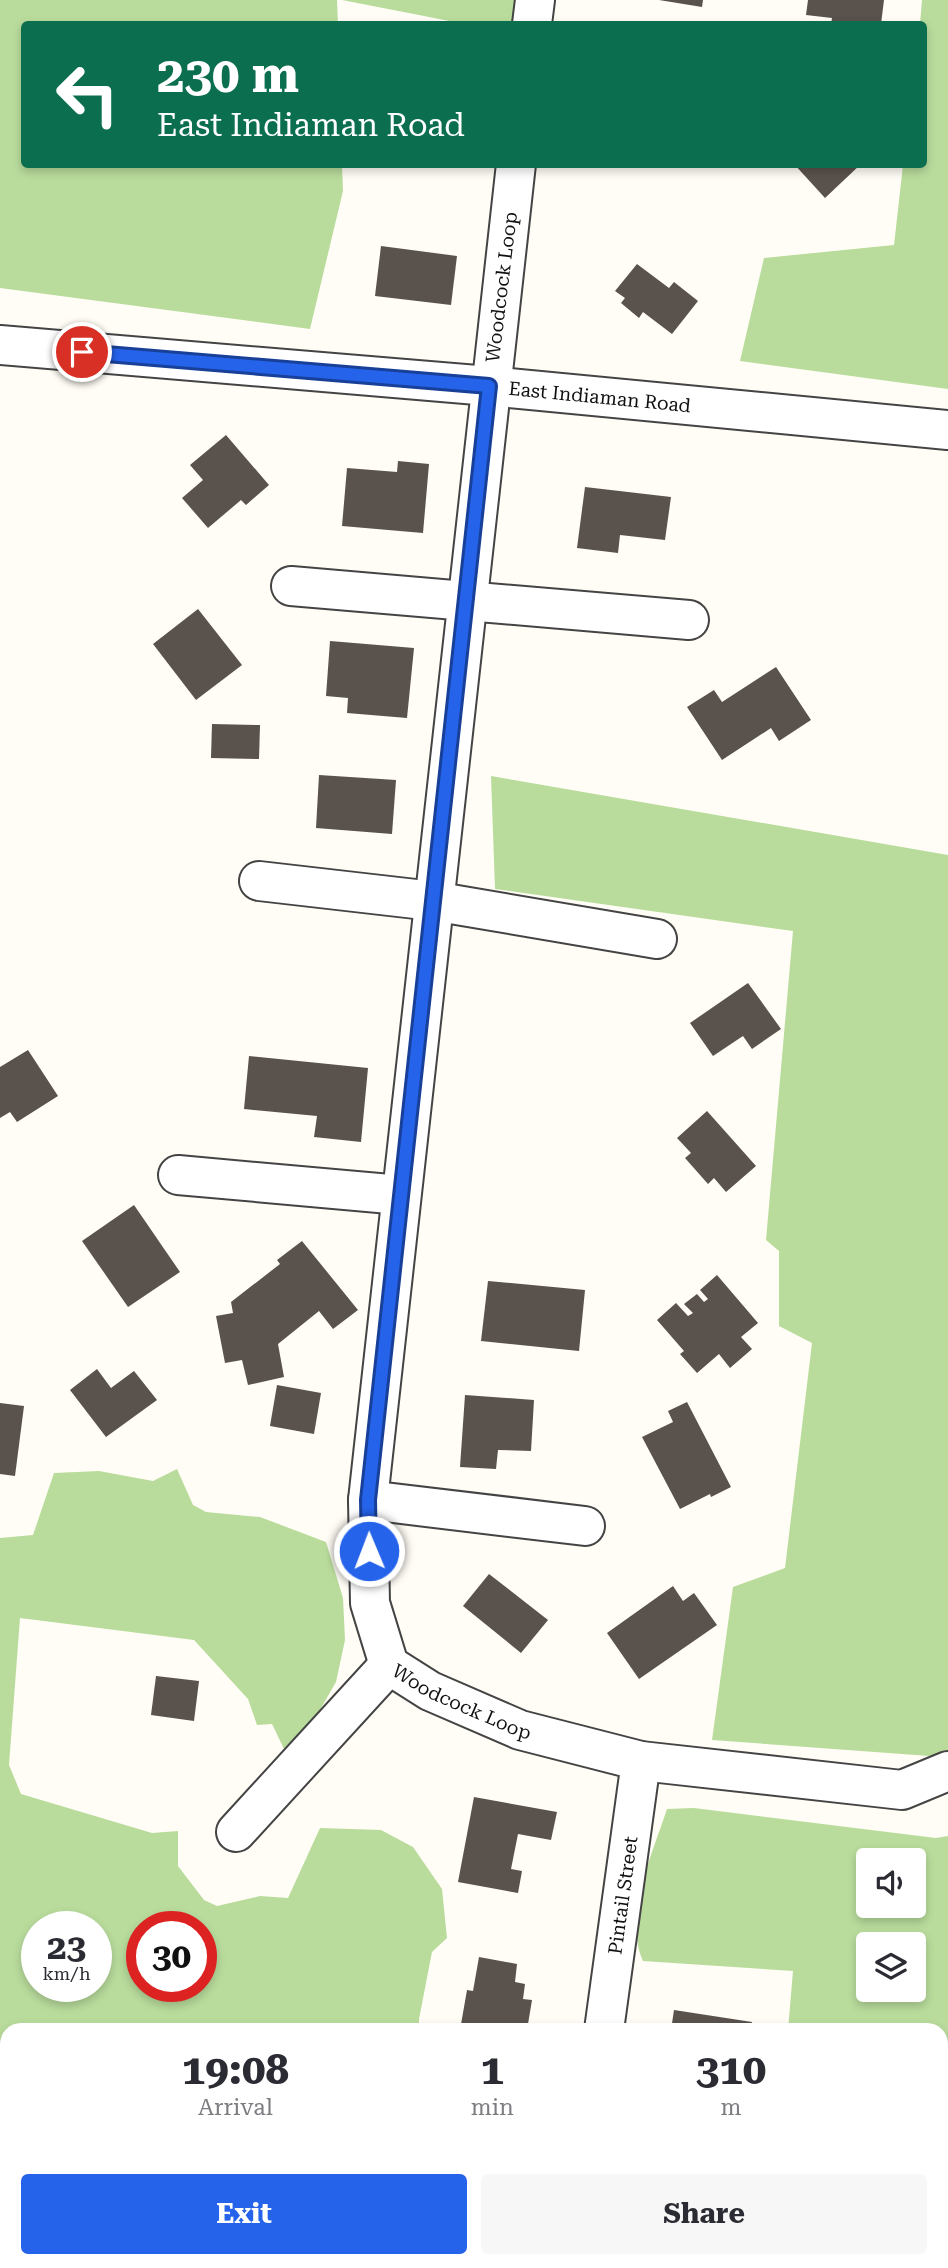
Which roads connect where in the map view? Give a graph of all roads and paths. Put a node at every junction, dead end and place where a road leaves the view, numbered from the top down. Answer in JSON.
{"nodes":[{"id":1,"x":535,"y":0,"type":"edge"},
{"id":2,"x":532,"y":21,"type":"edge"},
{"id":3,"x":516,"y":168,"type":"edge"},
{"id":4,"x":0,"y":345,"type":"edge"},
{"id":5,"x":489,"y":386,"type":"junction"},
{"id":6,"x":948,"y":430,"type":"edge"},
{"id":7,"x":291,"y":586,"type":"dead end"},
{"id":8,"x":466,"y":600,"type":"junction"},
{"id":9,"x":689,"y":620,"type":"dead end"},
{"id":10,"x":259,"y":881,"type":"dead end"},
{"id":11,"x":433,"y":901,"type":"junction"},
{"id":12,"x":657,"y":939,"type":"dead end"},
{"id":13,"x":178,"y":1175,"type":"dead end"},
{"id":14,"x":401,"y":1195,"type":"junction"},
{"id":15,"x":368,"y":1500,"type":"junction"},
{"id":16,"x":585,"y":1526,"type":"dead end"},
{"id":17,"x":389,"y":1665,"type":"junction"},
{"id":18,"x":641,"y":1761,"type":"junction"},
{"id":19,"x":948,"y":1771,"type":"edge"},
{"id":20,"x":236,"y":1832,"type":"dead end"},
{"id":21,"x":605,"y":2023,"type":"edge"}],
"edges":[{"from":1,"to":2,"type":"street"},
{"from":3,"to":5,"type":"street","name":"Woodcock Loop"},
{"from":4,"to":5,"type":"street","name":"East Indiaman Road"},
{"from":5,"to":6,"type":"street","name":"East Indiaman Road"},
{"from":5,"to":8,"type":"street","name":"Woodcock Loop"},
{"from":7,"to":8,"type":"street"},
{"from":8,"to":9,"type":"street"},
{"from":8,"to":11,"type":"street","name":"Woodcock Loop"},
{"from":10,"to":11,"type":"street"},
{"from":11,"to":12,"type":"street"},
{"from":11,"to":14,"type":"street","name":"Woodcock Loop"},
{"from":13,"to":14,"type":"street"},
{"from":14,"to":15,"type":"street","name":"Woodcock Loop"},
{"from":15,"to":16,"type":"street"},
{"from":15,"to":17,"type":"street","name":"Woodcock Loop"},
{"from":17,"to":18,"type":"street","name":"Woodcock Loop"},
{"from":17,"to":20,"type":"street"},
{"from":18,"to":19,"type":"street","name":"Woodcock Loop"},
{"from":18,"to":21,"type":"street","name":"Pintail Street"}]}
